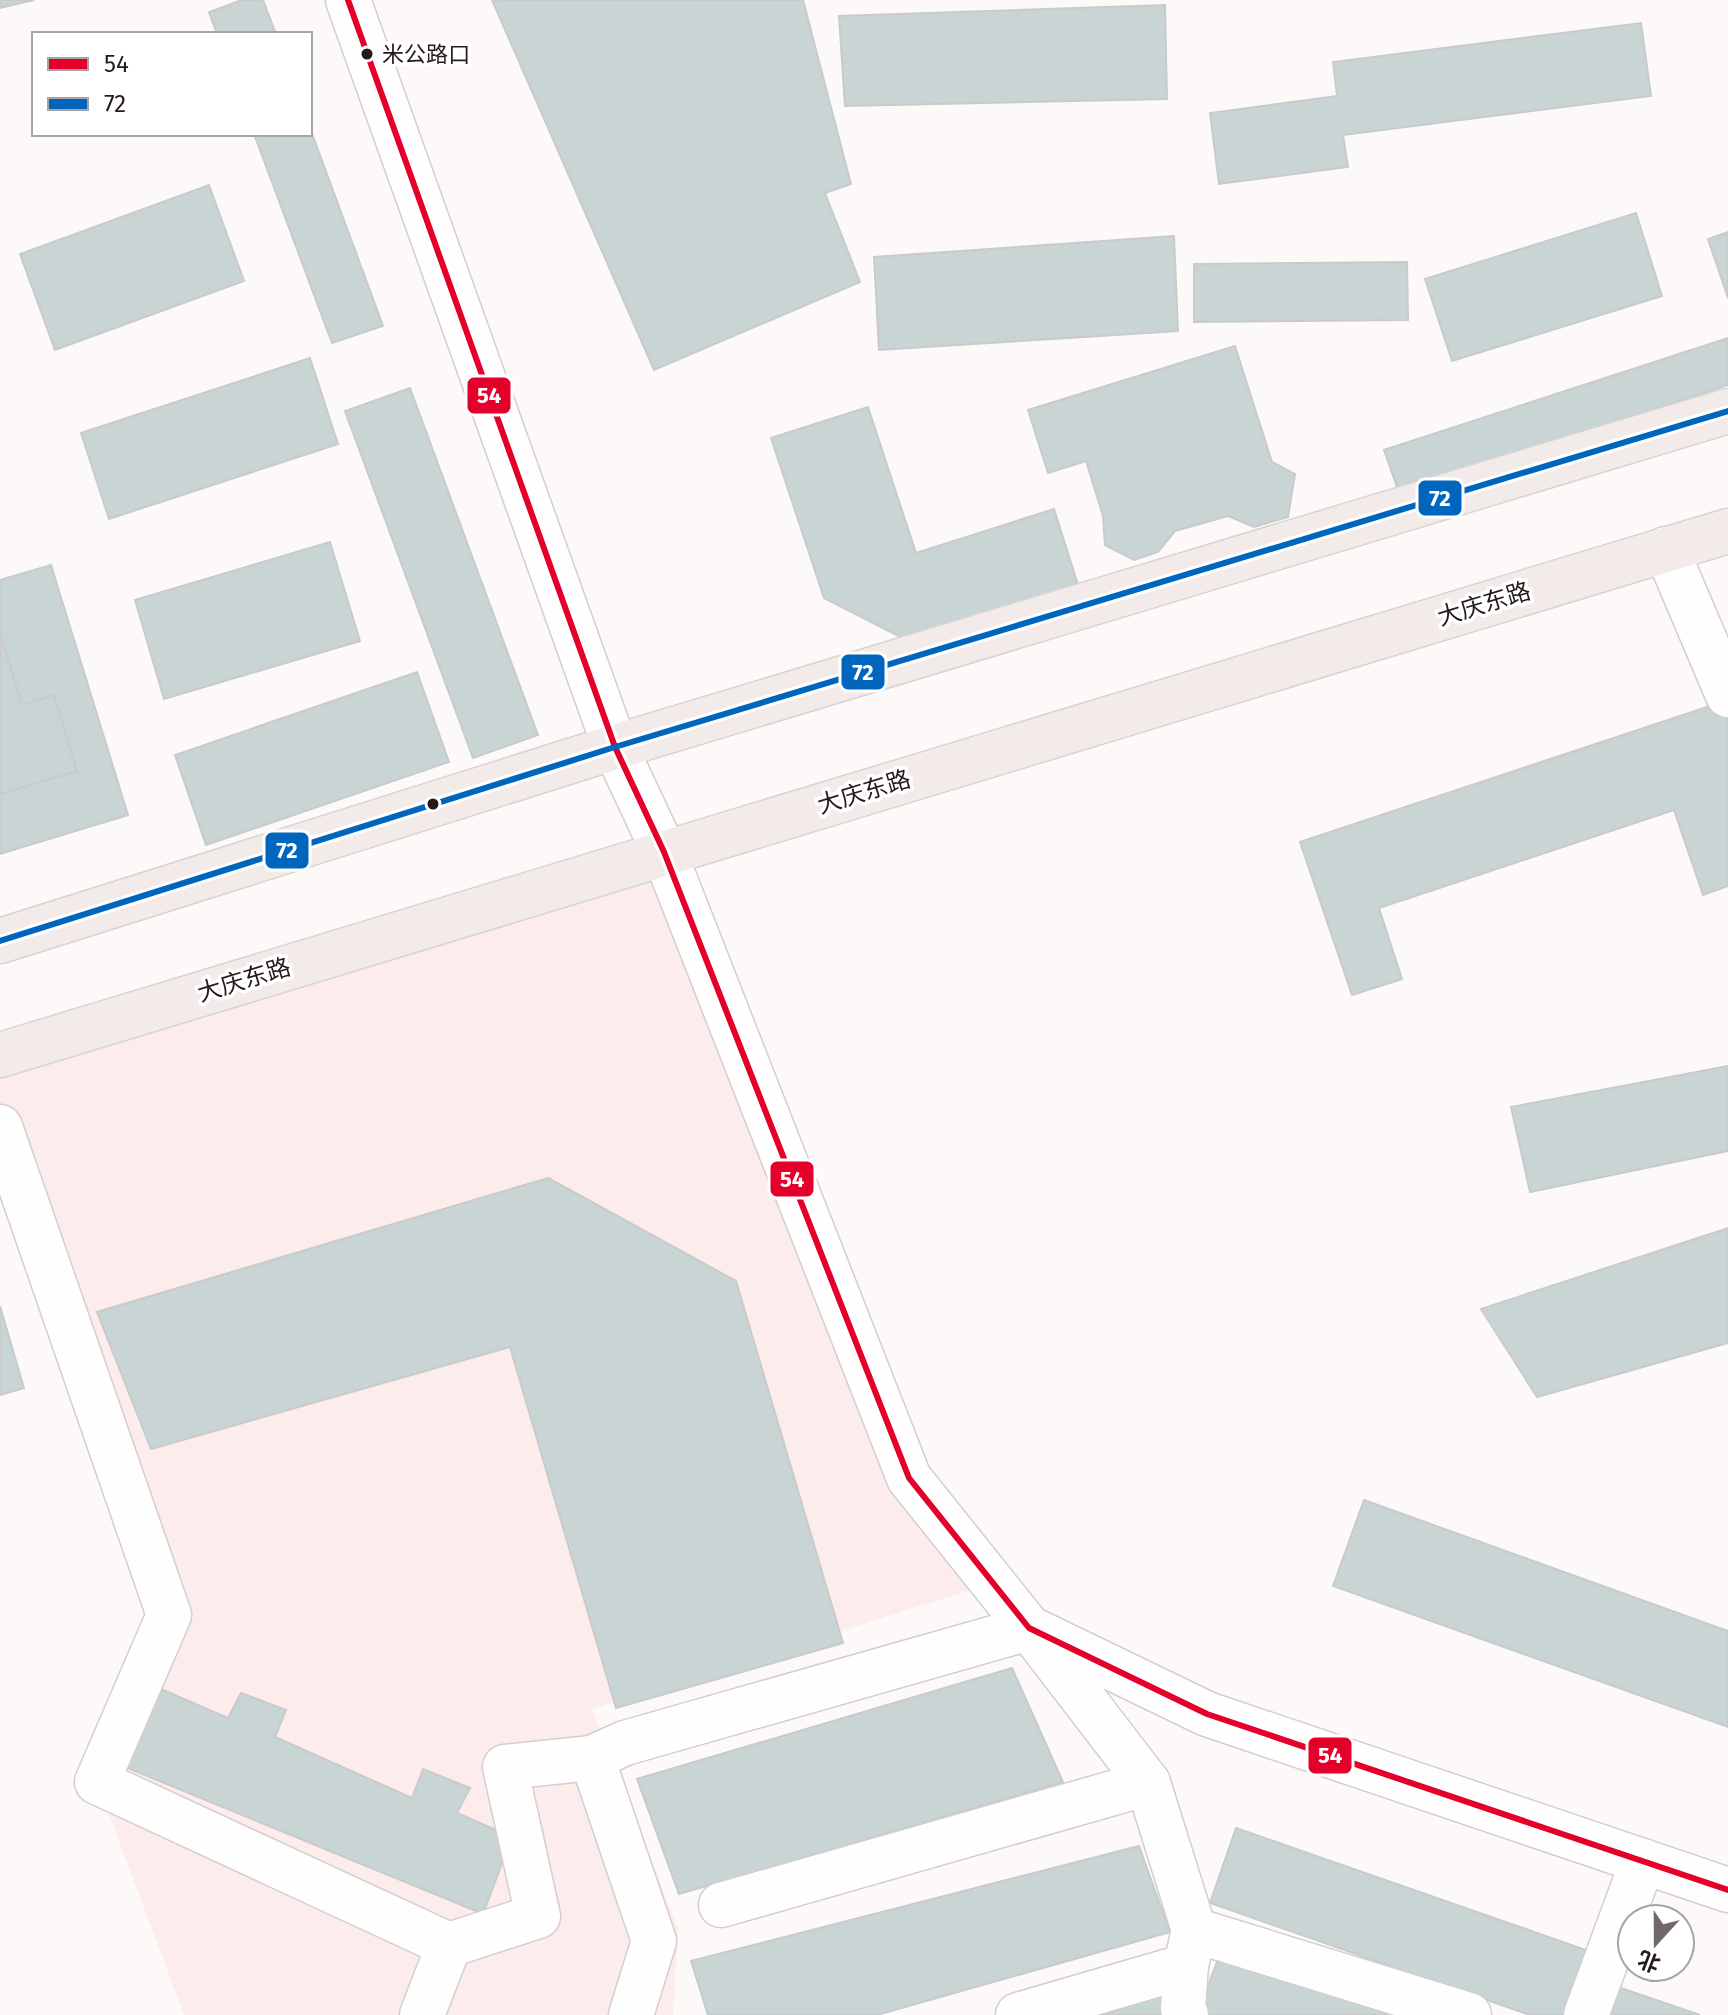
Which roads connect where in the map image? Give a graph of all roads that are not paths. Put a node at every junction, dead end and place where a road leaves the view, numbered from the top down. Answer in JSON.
{"nodes":[{"id":1,"x":348,"y":0,"type":"edge"},
{"id":2,"x":1728,"y":411,"type":"edge"},
{"id":3,"x":1728,"y":531,"type":"edge"},
{"id":4,"x":1666,"y":549,"type":"junction"},
{"id":5,"x":1728,"y":695,"type":"edge"},
{"id":6,"x":615,"y":747,"type":"junction"},
{"id":7,"x":664,"y":852,"type":"junction"},
{"id":8,"x":0,"y":941,"type":"edge"},
{"id":9,"x":0,"y":1055,"type":"edge"},
{"id":10,"x":0,"y":1127,"type":"edge"},
{"id":11,"x":1029,"y":1628,"type":"junction"},
{"id":12,"x":592,"y":1758,"type":"junction"},
{"id":13,"x":1148,"y":1783,"type":"junction"},
{"id":14,"x":1643,"y":1861,"type":"junction"},
{"id":15,"x":1728,"y":1890,"type":"edge"},
{"id":16,"x":721,"y":1905,"type":"dead end"},
{"id":17,"x":449,"y":1945,"type":"junction"},
{"id":18,"x":1190,"y":1948,"type":"junction"},
{"id":19,"x":422,"y":2015,"type":"edge"},
{"id":20,"x":631,"y":2015,"type":"edge"},
{"id":21,"x":1018,"y":2015,"type":"edge"},
{"id":22,"x":1186,"y":2015,"type":"edge"},
{"id":23,"x":1469,"y":2015,"type":"edge"},
{"id":24,"x":1586,"y":2015,"type":"edge"}],
"edges":[{"from":1,"to":6,"type":"street"},
{"from":2,"to":6,"type":"main road"},
{"from":3,"to":4,"type":"main road","name":"大庆东路"},
{"from":4,"to":5,"type":"street"},
{"from":4,"to":7,"type":"main road","name":"大庆东路"},
{"from":6,"to":7,"type":"street"},
{"from":6,"to":8,"type":"main road"},
{"from":7,"to":9,"type":"main road","name":"大庆东路"},
{"from":7,"to":11,"type":"street"},
{"from":10,"to":17,"type":"street"},
{"from":11,"to":12,"type":"street"},
{"from":11,"to":13,"type":"street"},
{"from":11,"to":14,"type":"street"},
{"from":12,"to":17,"type":"street"},
{"from":12,"to":20,"type":"street"},
{"from":13,"to":16,"type":"street"},
{"from":13,"to":18,"type":"street"},
{"from":14,"to":15,"type":"street"},
{"from":14,"to":24,"type":"street"},
{"from":17,"to":19,"type":"street"},
{"from":18,"to":21,"type":"street"},
{"from":18,"to":22,"type":"street"},
{"from":18,"to":23,"type":"street"}]}
